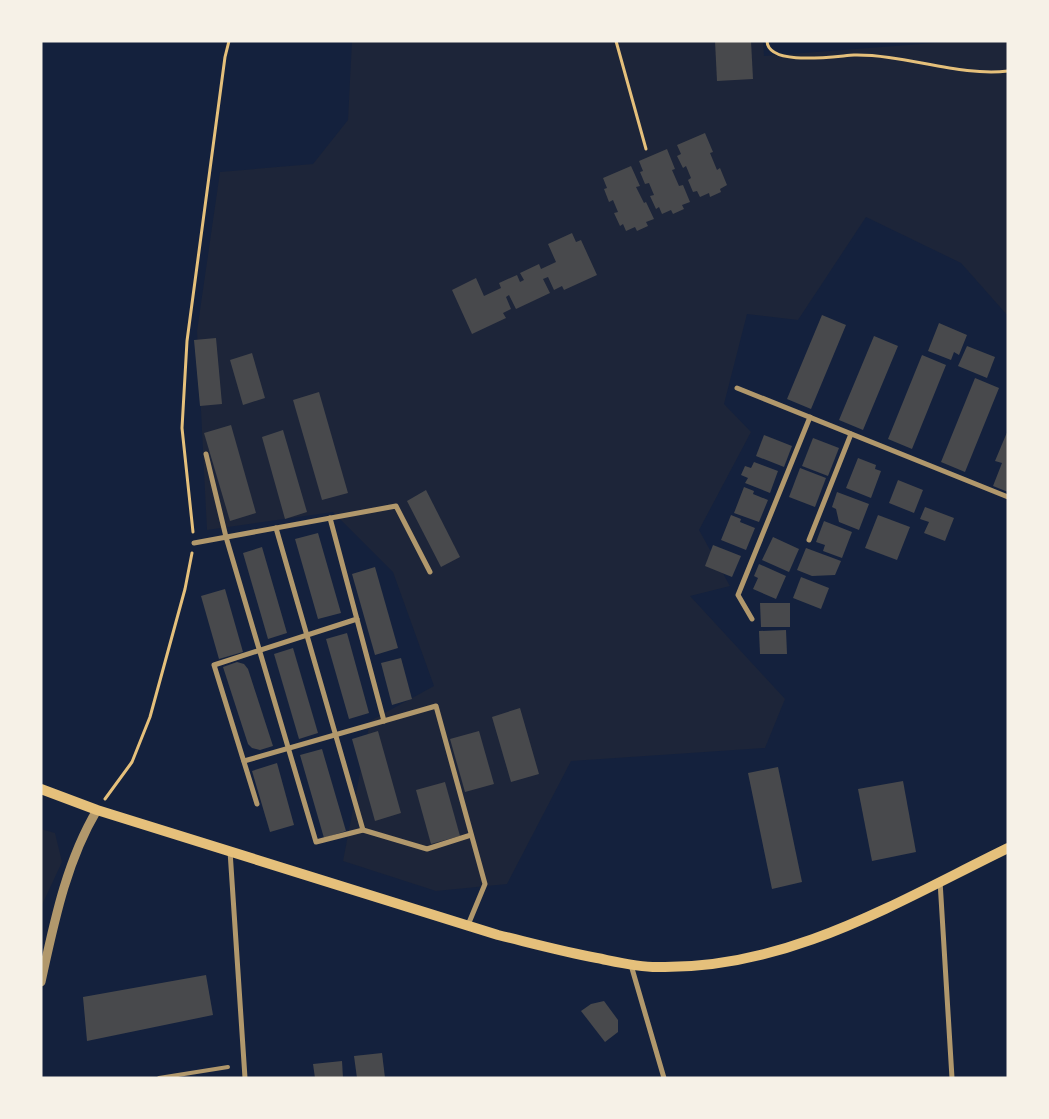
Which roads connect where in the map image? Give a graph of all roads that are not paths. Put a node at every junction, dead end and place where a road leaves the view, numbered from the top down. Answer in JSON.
{"nodes":[{"id":1,"x":737,"y":388,"type":"dead end"},
{"id":2,"x":810,"y":417,"type":"junction"},
{"id":3,"x":852,"y":434,"type":"junction"},
{"id":4,"x":206,"y":454,"type":"dead end"},
{"id":5,"x":1008,"y":497,"type":"edge"},
{"id":6,"x":330,"y":518,"type":"junction"},
{"id":7,"x":276,"y":528,"type":"junction"},
{"id":8,"x":226,"y":537,"type":"junction"},
{"id":9,"x":808,"y":540,"type":"dead end"},
{"id":10,"x":194,"y":543,"type":"road end"},
{"id":11,"x":430,"y":572,"type":"dead end"},
{"id":12,"x":357,"y":619,"type":"junction"},
{"id":13,"x":752,"y":619,"type":"dead end"},
{"id":14,"x":307,"y":635,"type":"junction"},
{"id":15,"x":259,"y":650,"type":"junction"},
{"id":16,"x":384,"y":721,"type":"junction"},
{"id":17,"x":336,"y":735,"type":"junction"},
{"id":18,"x":288,"y":748,"type":"junction"},
{"id":19,"x":244,"y":761,"type":"junction"},
{"id":20,"x":41,"y":789,"type":"edge"},
{"id":21,"x":257,"y":804,"type":"dead end"},
{"id":22,"x":97,"y":810,"type":"junction"},
{"id":23,"x":363,"y":830,"type":"junction"},
{"id":24,"x":472,"y":835,"type":"junction"},
{"id":25,"x":1008,"y":848,"type":"edge"},
{"id":26,"x":230,"y":851,"type":"junction"},
{"id":27,"x":940,"y":881,"type":"junction"},
{"id":28,"x":468,"y":925,"type":"junction"},
{"id":29,"x":631,"y":965,"type":"junction"},
{"id":30,"x":41,"y":982,"type":"edge"},
{"id":31,"x":228,"y":1067,"type":"dead end"},
{"id":32,"x":159,"y":1078,"type":"edge"},
{"id":33,"x":245,"y":1078,"type":"edge"},
{"id":34,"x":664,"y":1078,"type":"edge"},
{"id":35,"x":952,"y":1078,"type":"edge"}],
"edges":[{"from":1,"to":2,"type":"street"},
{"from":2,"to":3,"type":"street"},
{"from":2,"to":13,"type":"street"},
{"from":3,"to":5,"type":"street"},
{"from":3,"to":9,"type":"street"},
{"from":4,"to":8,"type":"street"},
{"from":6,"to":7,"type":"street"},
{"from":6,"to":11,"type":"street"},
{"from":6,"to":12,"type":"street"},
{"from":7,"to":8,"type":"street"},
{"from":7,"to":14,"type":"street"},
{"from":8,"to":10,"type":"street"},
{"from":8,"to":15,"type":"street"},
{"from":12,"to":14,"type":"street"},
{"from":12,"to":16,"type":"street"},
{"from":14,"to":15,"type":"street"},
{"from":14,"to":17,"type":"street"},
{"from":15,"to":18,"type":"street"},
{"from":15,"to":19,"type":"street"},
{"from":16,"to":17,"type":"street"},
{"from":16,"to":24,"type":"street"},
{"from":17,"to":18,"type":"street"},
{"from":17,"to":23,"type":"street"},
{"from":18,"to":19,"type":"street"},
{"from":18,"to":23,"type":"street"},
{"from":19,"to":21,"type":"street"},
{"from":20,"to":22,"type":"main road"},
{"from":22,"to":26,"type":"main road"},
{"from":22,"to":30,"type":"street"},
{"from":23,"to":24,"type":"street"},
{"from":24,"to":28,"type":"street"},
{"from":25,"to":27,"type":"main road"},
{"from":26,"to":28,"type":"main road"},
{"from":26,"to":33,"type":"street"},
{"from":27,"to":29,"type":"main road"},
{"from":27,"to":35,"type":"street"},
{"from":28,"to":29,"type":"main road"},
{"from":29,"to":34,"type":"street"},
{"from":31,"to":32,"type":"lane"}]}
